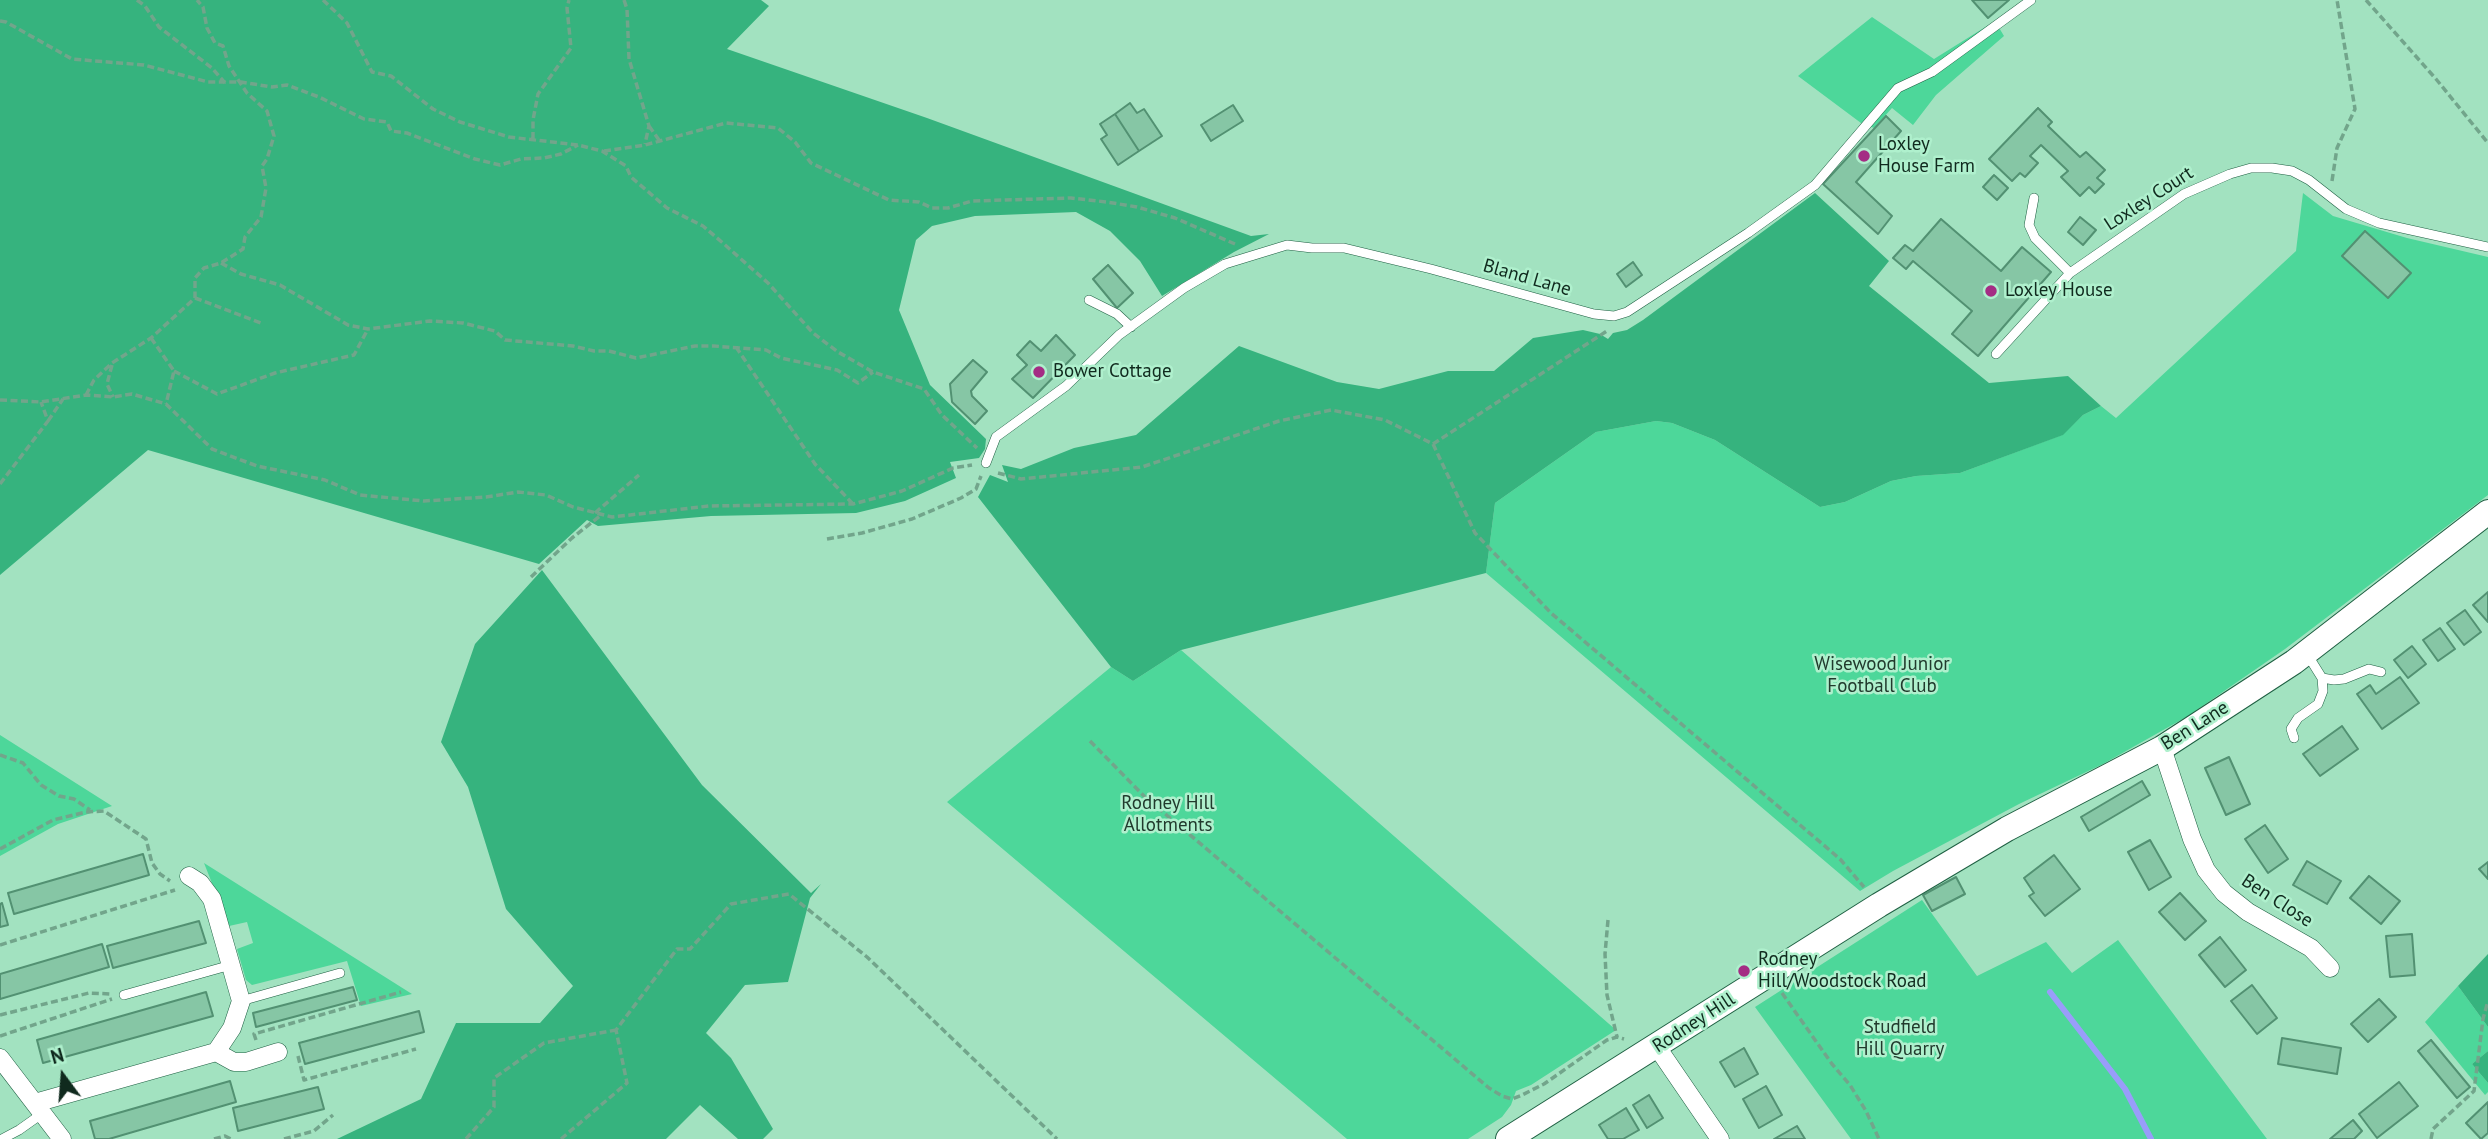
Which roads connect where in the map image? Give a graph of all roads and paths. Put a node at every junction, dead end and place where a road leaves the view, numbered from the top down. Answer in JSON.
{"nodes":[{"id":1,"x":137,"y":0,"type":"edge"},
{"id":2,"x":197,"y":0,"type":"edge"},
{"id":3,"x":323,"y":0,"type":"edge"},
{"id":4,"x":569,"y":0,"type":"edge"},
{"id":5,"x":624,"y":0,"type":"edge"},
{"id":6,"x":2031,"y":0,"type":"edge"},
{"id":7,"x":2337,"y":0,"type":"edge"},
{"id":8,"x":2366,"y":0,"type":"edge"},
{"id":9,"x":0,"y":21,"type":"edge"},
{"id":10,"x":241,"y":82,"type":"junction"},
{"id":11,"x":225,"y":83,"type":"junction"},
{"id":12,"x":649,"y":126,"type":"junction"},
{"id":13,"x":534,"y":139,"type":"junction"},
{"id":14,"x":659,"y":141,"type":"junction"},
{"id":15,"x":2488,"y":143,"type":"edge"},
{"id":16,"x":578,"y":145,"type":"junction"},
{"id":17,"x":645,"y":145,"type":"junction"},
{"id":18,"x":602,"y":151,"type":"junction"},
{"id":19,"x":2034,"y":198,"type":"dead end"},
{"id":20,"x":2329,"y":198,"type":"junction"},
{"id":21,"x":1240,"y":246,"type":"dead end"},
{"id":22,"x":2488,"y":247,"type":"edge"},
{"id":23,"x":221,"y":263,"type":"junction"},
{"id":24,"x":2070,"y":273,"type":"junction"},
{"id":25,"x":195,"y":298,"type":"junction"},
{"id":26,"x":1089,"y":300,"type":"dead end"},
{"id":27,"x":1614,"y":316,"type":"junction"},
{"id":28,"x":261,"y":323,"type":"dead end"},
{"id":29,"x":1131,"y":327,"type":"junction"},
{"id":30,"x":368,"y":329,"type":"junction"},
{"id":31,"x":151,"y":338,"type":"junction"},
{"id":32,"x":736,"y":347,"type":"junction"},
{"id":33,"x":1996,"y":354,"type":"dead end"},
{"id":34,"x":112,"y":363,"type":"junction"},
{"id":35,"x":174,"y":371,"type":"junction"},
{"id":36,"x":873,"y":372,"type":"junction"},
{"id":37,"x":86,"y":395,"type":"junction"},
{"id":38,"x":113,"y":397,"type":"junction"},
{"id":39,"x":63,"y":399,"type":"junction"},
{"id":40,"x":0,"y":400,"type":"edge"},
{"id":41,"x":41,"y":402,"type":"junction"},
{"id":42,"x":166,"y":404,"type":"junction"},
{"id":43,"x":48,"y":421,"type":"junction"},
{"id":44,"x":1433,"y":444,"type":"junction"},
{"id":45,"x":986,"y":463,"type":"junction"},
{"id":46,"x":639,"y":475,"type":"dead end"},
{"id":47,"x":0,"y":484,"type":"edge"},
{"id":48,"x":853,"y":504,"type":"junction"},
{"id":49,"x":2488,"y":512,"type":"edge"},
{"id":50,"x":598,"y":514,"type":"junction"},
{"id":51,"x":827,"y":539,"type":"dead end"},
{"id":52,"x":531,"y":577,"type":"dead end"},
{"id":53,"x":2306,"y":652,"type":"junction"},
{"id":54,"x":2381,"y":672,"type":"dead end"},
{"id":55,"x":2322,"y":678,"type":"junction"},
{"id":56,"x":2294,"y":738,"type":"dead end"},
{"id":57,"x":1090,"y":741,"type":"dead end"},
{"id":58,"x":2162,"y":748,"type":"junction"},
{"id":59,"x":0,"y":755,"type":"edge"},
{"id":60,"x":92,"y":811,"type":"junction"},
{"id":61,"x":0,"y":849,"type":"edge"},
{"id":62,"x":188,"y":876,"type":"dead end"},
{"id":63,"x":1878,"y":905,"type":"junction"},
{"id":64,"x":1608,"y":920,"type":"dead end"},
{"id":65,"x":0,"y":945,"type":"edge"},
{"id":66,"x":231,"y":965,"type":"junction"},
{"id":67,"x":2330,"y":968,"type":"dead end"},
{"id":68,"x":340,"y":973,"type":"dead end"},
{"id":69,"x":1769,"y":974,"type":"junction"},
{"id":70,"x":401,"y":992,"type":"dead end"},
{"id":71,"x":124,"y":995,"type":"junction"},
{"id":72,"x":241,"y":1001,"type":"junction"},
{"id":73,"x":2488,"y":1001,"type":"edge"},
{"id":74,"x":0,"y":1015,"type":"edge"},
{"id":75,"x":616,"y":1030,"type":"junction"},
{"id":76,"x":0,"y":1036,"type":"edge"},
{"id":77,"x":1617,"y":1037,"type":"junction"},
{"id":78,"x":416,"y":1049,"type":"dead end"},
{"id":79,"x":1651,"y":1051,"type":"junction"},
{"id":80,"x":216,"y":1052,"type":"junction"},
{"id":81,"x":278,"y":1052,"type":"joint"},
{"id":82,"x":261,"y":1057,"type":"junction"},
{"id":83,"x":0,"y":1058,"type":"edge"},
{"id":84,"x":39,"y":1108,"type":"junction"},
{"id":85,"x":333,"y":1115,"type":"dead end"},
{"id":86,"x":227,"y":1138,"type":"edge"},
{"id":87,"x":2,"y":1139,"type":"edge"},
{"id":88,"x":62,"y":1139,"type":"edge"},
{"id":89,"x":214,"y":1139,"type":"edge"},
{"id":90,"x":284,"y":1139,"type":"edge"},
{"id":91,"x":466,"y":1139,"type":"edge"},
{"id":92,"x":561,"y":1139,"type":"edge"},
{"id":93,"x":1058,"y":1139,"type":"edge"},
{"id":94,"x":1508,"y":1139,"type":"edge"},
{"id":95,"x":1720,"y":1139,"type":"edge"},
{"id":96,"x":1879,"y":1139,"type":"edge"},
{"id":97,"x":2431,"y":1139,"type":"edge"}],
"edges":[{"from":1,"to":11,"type":"path"},
{"from":2,"to":10,"type":"path"},
{"from":3,"to":13,"type":"path"},
{"from":4,"to":13,"type":"path"},
{"from":5,"to":12,"type":"path"},
{"from":6,"to":27,"type":"lane"},
{"from":7,"to":20,"type":"path"},
{"from":8,"to":15,"type":"path"},
{"from":9,"to":11,"type":"path"},
{"from":10,"to":11,"type":"path"},
{"from":10,"to":16,"type":"path"},
{"from":10,"to":23,"type":"path"},
{"from":12,"to":14,"type":"path"},
{"from":12,"to":17,"type":"path"},
{"from":13,"to":16,"type":"path"},
{"from":14,"to":17,"type":"path"},
{"from":14,"to":21,"type":"path"},
{"from":16,"to":18,"type":"path"},
{"from":17,"to":18,"type":"path"},
{"from":18,"to":36,"type":"path"},
{"from":19,"to":24,"type":"lane"},
{"from":20,"to":22,"type":"lane","name":"Loxley Court"},
{"from":20,"to":24,"type":"lane","name":"Loxley Court"},
{"from":23,"to":25,"type":"path"},
{"from":23,"to":30,"type":"path"},
{"from":24,"to":33,"type":"lane","name":"Loxley Court"},
{"from":25,"to":28,"type":"path"},
{"from":25,"to":31,"type":"path"},
{"from":26,"to":29,"type":"lane"},
{"from":27,"to":29,"type":"lane","name":"Bland Lane"},
{"from":27,"to":44,"type":"path"},
{"from":29,"to":45,"type":"lane","name":"Bland Lane"},
{"from":30,"to":32,"type":"path"},
{"from":30,"to":35,"type":"path"},
{"from":31,"to":34,"type":"path"},
{"from":31,"to":35,"type":"path"},
{"from":32,"to":36,"type":"path"},
{"from":32,"to":48,"type":"path"},
{"from":34,"to":37,"type":"path"},
{"from":34,"to":38,"type":"path"},
{"from":35,"to":42,"type":"path"},
{"from":36,"to":45,"type":"path"},
{"from":37,"to":38,"type":"path"},
{"from":37,"to":39,"type":"path"},
{"from":38,"to":42,"type":"path"},
{"from":39,"to":41,"type":"path"},
{"from":39,"to":43,"type":"path"},
{"from":40,"to":41,"type":"path"},
{"from":41,"to":43,"type":"path"},
{"from":42,"to":50,"type":"path"},
{"from":43,"to":47,"type":"path"},
{"from":44,"to":45,"type":"path"},
{"from":44,"to":63,"type":"path"},
{"from":45,"to":48,"type":"path"},
{"from":45,"to":51,"type":"path"},
{"from":46,"to":50,"type":"path"},
{"from":48,"to":50,"type":"path"},
{"from":49,"to":53,"type":"street","name":"Ben Lane"},
{"from":50,"to":52,"type":"path"},
{"from":53,"to":55,"type":"lane"},
{"from":53,"to":58,"type":"street","name":"Ben Lane"},
{"from":54,"to":55,"type":"lane"},
{"from":55,"to":56,"type":"lane"},
{"from":57,"to":77,"type":"path"},
{"from":58,"to":63,"type":"street","name":"Ben Lane"},
{"from":58,"to":67,"type":"street","name":"Ben Close"},
{"from":59,"to":60,"type":"path"},
{"from":60,"to":61,"type":"path"},
{"from":60,"to":65,"type":"path"},
{"from":62,"to":66,"type":"street"},
{"from":63,"to":69,"type":"street","name":"Rodney Hill"},
{"from":64,"to":77,"type":"path"},
{"from":66,"to":71,"type":"lane"},
{"from":66,"to":72,"type":"street"},
{"from":68,"to":72,"type":"lane"},
{"from":69,"to":79,"type":"street","name":"Rodney Hill"},
{"from":69,"to":96,"type":"path"},
{"from":70,"to":82,"type":"path"},
{"from":71,"to":74,"type":"path"},
{"from":71,"to":76,"type":"path"},
{"from":72,"to":80,"type":"street"},
{"from":73,"to":97,"type":"path"},
{"from":75,"to":91,"type":"path"},
{"from":75,"to":92,"type":"path"},
{"from":75,"to":93,"type":"path"},
{"from":77,"to":79,"type":"path"},
{"from":78,"to":81,"type":"path"},
{"from":79,"to":94,"type":"street","name":"Rodney Hill"},
{"from":79,"to":95,"type":"street"},
{"from":80,"to":82,"type":"street"},
{"from":80,"to":84,"type":"street"},
{"from":81,"to":82,"type":"street"},
{"from":83,"to":84,"type":"street"},
{"from":84,"to":87,"type":"lane"},
{"from":84,"to":88,"type":"street"},
{"from":85,"to":90,"type":"path"},
{"from":86,"to":89,"type":"path"}]}
